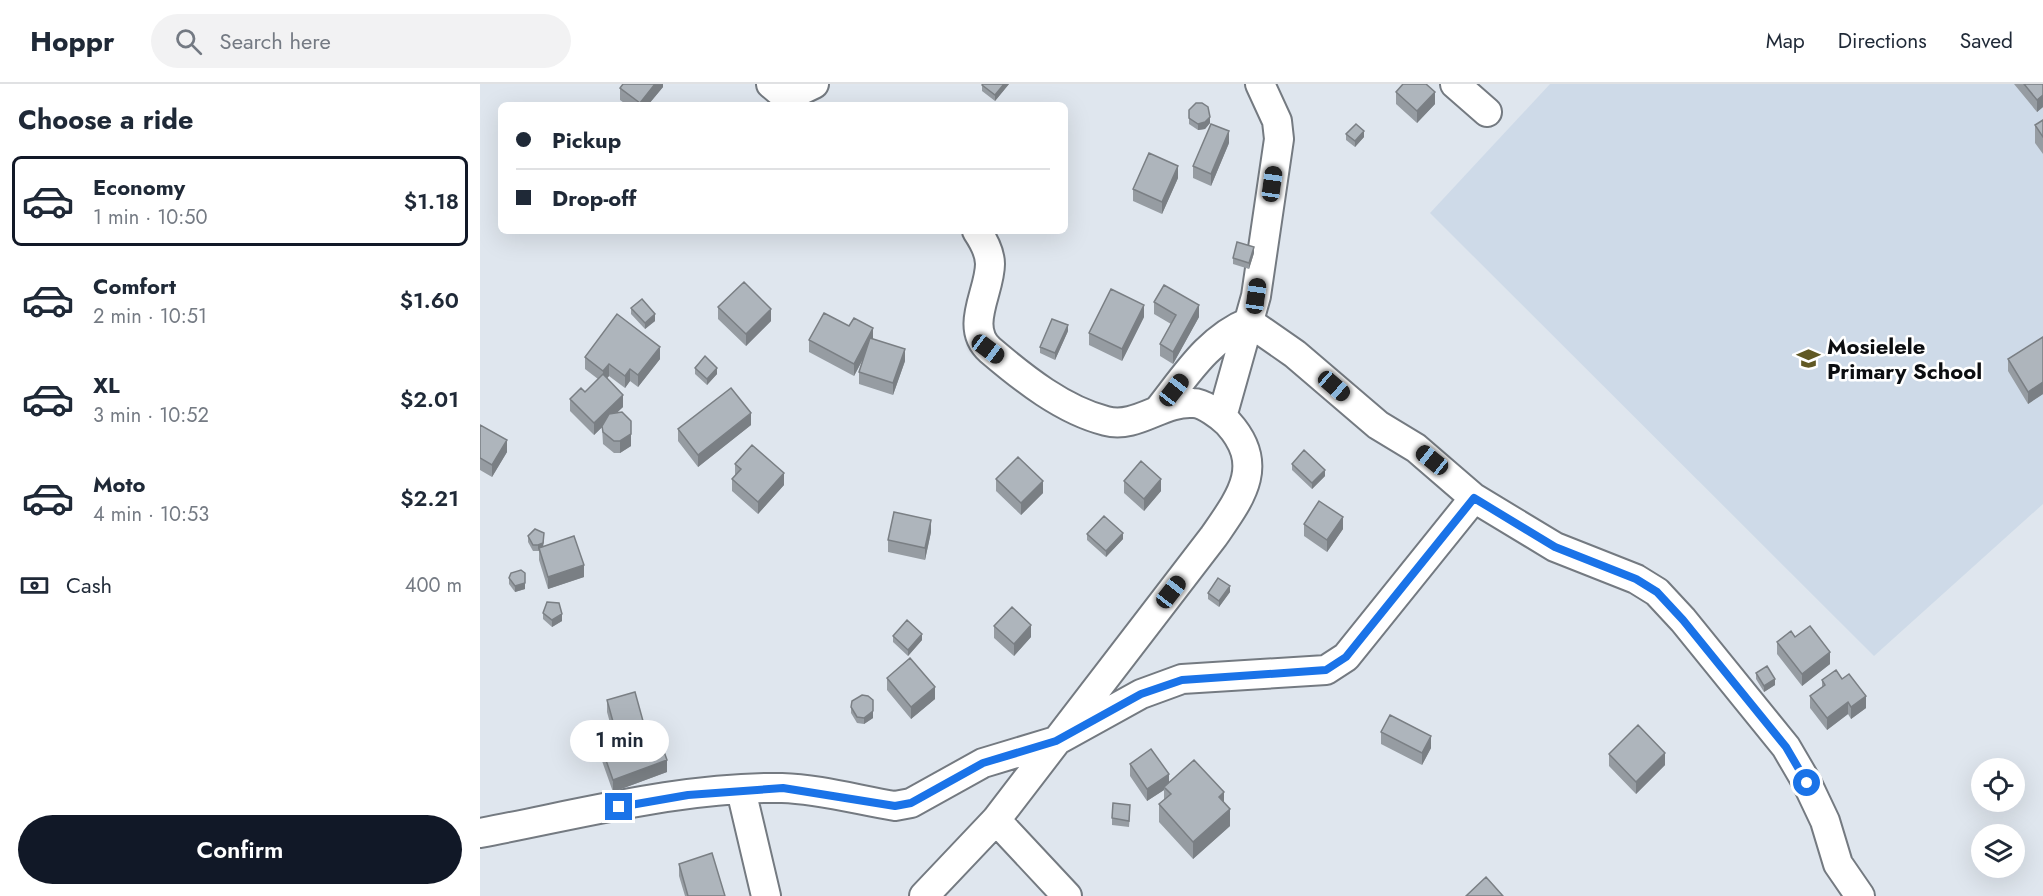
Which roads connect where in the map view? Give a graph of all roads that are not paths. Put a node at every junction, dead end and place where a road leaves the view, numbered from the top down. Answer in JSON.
{"nodes":[{"id":1,"x":814,"y":84,"type":"edge"},
{"id":2,"x":1260,"y":84,"type":"edge"},
{"id":3,"x":1455,"y":84,"type":"edge"},
{"id":4,"x":785,"y":95,"type":"edge"},
{"id":5,"x":1487,"y":112,"type":"dead end"},
{"id":6,"x":979,"y":234,"type":"edge"},
{"id":7,"x":1249,"y":322,"type":"junction"},
{"id":8,"x":1160,"y":408,"type":"junction"},
{"id":9,"x":1222,"y":417,"type":"junction"},
{"id":10,"x":1474,"y":498,"type":"junction"},
{"id":11,"x":1056,"y":741,"type":"junction"},
{"id":12,"x":741,"y":790,"type":"junction"},
{"id":13,"x":996,"y":820,"type":"junction"},
{"id":14,"x":480,"y":833,"type":"edge"},
{"id":15,"x":766,"y":896,"type":"edge"},
{"id":16,"x":924,"y":896,"type":"edge"},
{"id":17,"x":1067,"y":896,"type":"edge"},
{"id":18,"x":1860,"y":896,"type":"edge"}],
"edges":[{"from":1,"to":4,"type":"street"},
{"from":2,"to":7,"type":"street"},
{"from":3,"to":5,"type":"street"},
{"from":6,"to":8,"type":"street"},
{"from":7,"to":8,"type":"street"},
{"from":7,"to":9,"type":"street"},
{"from":7,"to":10,"type":"street"},
{"from":8,"to":9,"type":"street"},
{"from":9,"to":11,"type":"street"},
{"from":10,"to":11,"type":"street"},
{"from":10,"to":18,"type":"street"},
{"from":11,"to":12,"type":"street"},
{"from":11,"to":13,"type":"street"},
{"from":12,"to":14,"type":"street"},
{"from":12,"to":15,"type":"street"},
{"from":13,"to":16,"type":"street"},
{"from":13,"to":17,"type":"street"}]}
